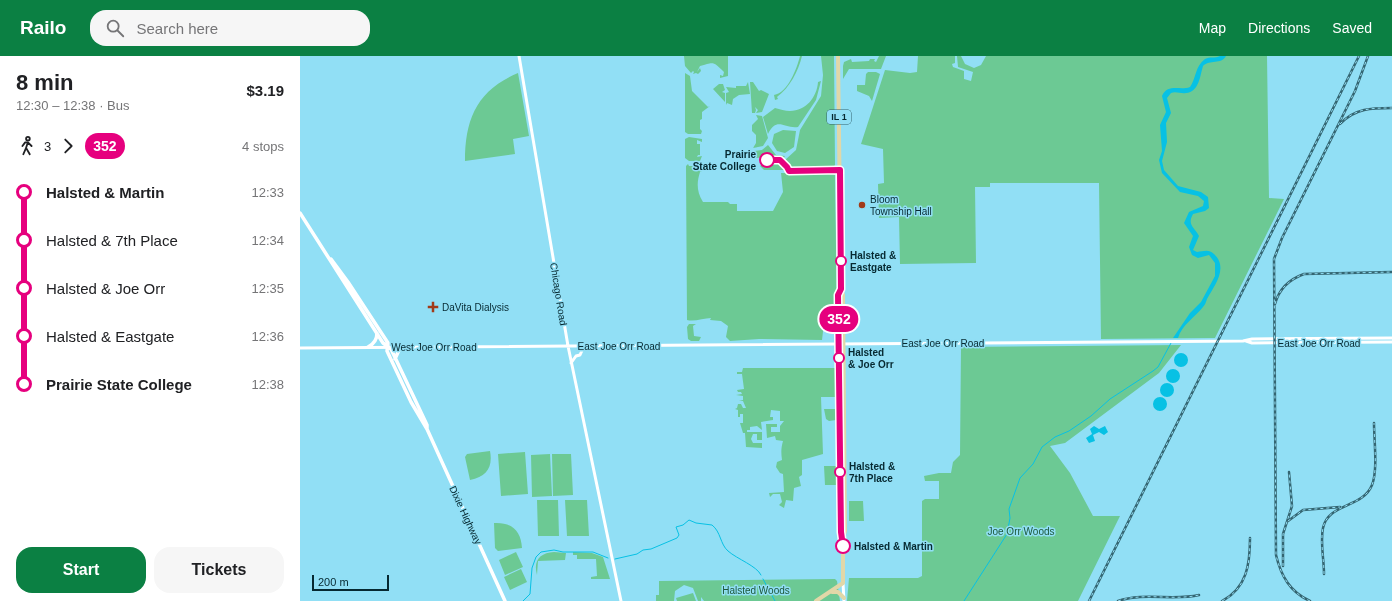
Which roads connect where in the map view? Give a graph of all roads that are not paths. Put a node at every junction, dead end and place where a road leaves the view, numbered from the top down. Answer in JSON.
{"nodes":[{"id":1,"x":519,"y":56,"type":"edge"},
{"id":2,"x":838,"y":56,"type":"edge"},
{"id":3,"x":300,"y":213,"type":"edge"},
{"id":4,"x":330,"y":259,"type":"junction"},
{"id":5,"x":377,"y":332,"type":"junction"},
{"id":6,"x":1392,"y":338,"type":"edge"},
{"id":7,"x":1246,"y":341,"type":"junction"},
{"id":8,"x":1392,"y":342,"type":"edge"},
{"id":9,"x":841,"y":344,"type":"junction"},
{"id":10,"x":568,"y":346,"type":"junction"},
{"id":11,"x":584,"y":346,"type":"junction"},
{"id":12,"x":387,"y":347,"type":"junction"},
{"id":13,"x":404,"y":347,"type":"junction"},
{"id":14,"x":300,"y":348,"type":"edge"},
{"id":15,"x":368,"y":348,"type":"junction"},
{"id":16,"x":395,"y":359,"type":"junction"},
{"id":17,"x":571,"y":363,"type":"junction"},
{"id":18,"x":427,"y":430,"type":"junction"},
{"id":19,"x":843,"y":583,"type":"junction"},
{"id":20,"x":830,"y":592,"type":"junction"},
{"id":21,"x":844,"y":599,"type":"edge"},
{"id":22,"x":505,"y":601,"type":"edge"},
{"id":23,"x":621,"y":601,"type":"edge"},
{"id":24,"x":816,"y":601,"type":"edge"}],
"edges":[{"from":1,"to":10,"type":"street","name":"Chicago Road"},
{"from":2,"to":9,"type":"main road","number":"IL 1"},
{"from":3,"to":4,"type":"main road","name":"Dixie Highway"},
{"from":4,"to":5,"type":"main road","name":"Dixie Highway"},
{"from":4,"to":12,"type":"main road","name":"Dixie Highway"},
{"from":5,"to":12,"type":"main road","name":"Dixie Highway"},
{"from":5,"to":15,"type":"main road"},
{"from":6,"to":7,"type":"street","name":"East Joe Orr Road"},
{"from":7,"to":8,"type":"street","name":"East Joe Orr Road"},
{"from":7,"to":9,"type":"street","name":"East Joe Orr Road"},
{"from":9,"to":11,"type":"street","name":"East Joe Orr Road"},
{"from":9,"to":19,"type":"main road","number":"IL 1"},
{"from":10,"to":11,"type":"street","name":"East Joe Orr Road"},
{"from":10,"to":13,"type":"street","name":"West Joe Orr Road"},
{"from":10,"to":17,"type":"street","name":"Chicago Road"},
{"from":11,"to":17,"type":"street"},
{"from":12,"to":13,"type":"street","name":"West Joe Orr Road"},
{"from":12,"to":15,"type":"street","name":"West Joe Orr Road"},
{"from":12,"to":16,"type":"main road","name":"Dixie Highway"},
{"from":12,"to":18,"type":"main road","name":"Dixie Highway"},
{"from":13,"to":16,"type":"main road"},
{"from":14,"to":15,"type":"street","name":"West Joe Orr Road"},
{"from":16,"to":18,"type":"main road","name":"Dixie Highway"},
{"from":17,"to":23,"type":"street","name":"Chicago Road"},
{"from":18,"to":22,"type":"main road","name":"Dixie Highway"},
{"from":19,"to":20,"type":"main road"},
{"from":19,"to":21,"type":"street"},
{"from":20,"to":21,"type":"main road"},
{"from":20,"to":24,"type":"main road"}]}
